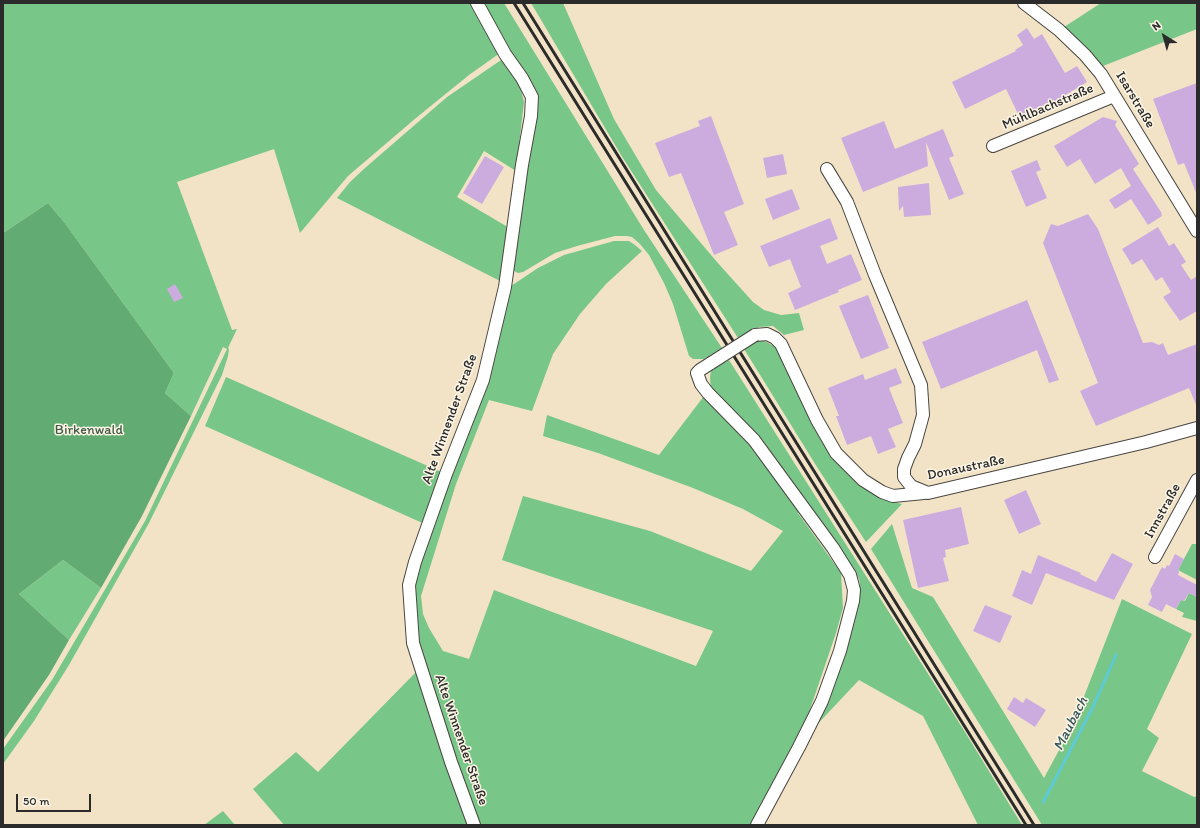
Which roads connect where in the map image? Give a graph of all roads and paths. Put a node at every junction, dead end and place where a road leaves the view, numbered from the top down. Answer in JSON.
{"nodes":[{"id":1,"x":477,"y":3,"type":"edge"},
{"id":2,"x":1024,"y":3,"type":"edge"},
{"id":3,"x":1114,"y":96,"type":"junction"},
{"id":4,"x":993,"y":146,"type":"dead end"},
{"id":5,"x":827,"y":169,"type":"dead end"},
{"id":6,"x":1197,"y":231,"type":"edge"},
{"id":7,"x":1197,"y":428,"type":"edge"},
{"id":8,"x":1197,"y":480,"type":"edge"},
{"id":9,"x":928,"y":493,"type":"junction"},
{"id":10,"x":1155,"y":557,"type":"dead end"},
{"id":11,"x":474,"y":825,"type":"edge"},
{"id":12,"x":757,"y":825,"type":"edge"}],
"edges":[{"from":1,"to":11,"type":"street","name":"Alte Winnender Straße"},
{"from":2,"to":3,"type":"street","name":"Isarstraße"},
{"from":3,"to":4,"type":"street","name":"Mühlbachstraße"},
{"from":3,"to":6,"type":"street","name":"Isarstraße"},
{"from":5,"to":9,"type":"street","name":"Donaustraße"},
{"from":7,"to":9,"type":"street","name":"Donaustraße"},
{"from":8,"to":10,"type":"street","name":"Innstraße"},
{"from":9,"to":12,"type":"street","bridge":true}]}
